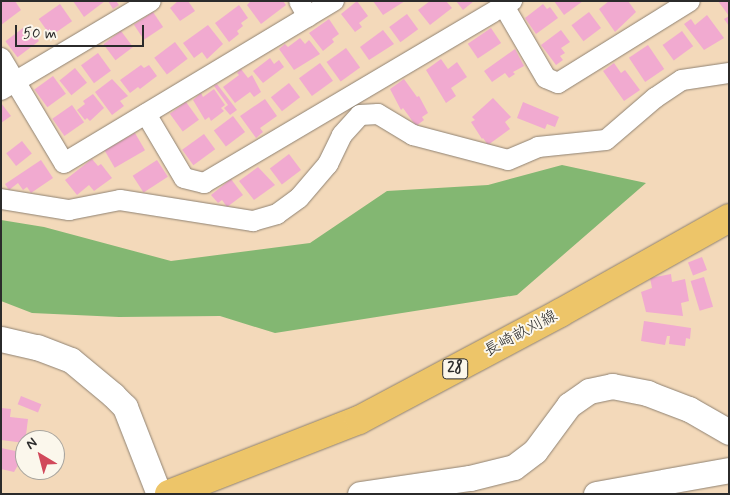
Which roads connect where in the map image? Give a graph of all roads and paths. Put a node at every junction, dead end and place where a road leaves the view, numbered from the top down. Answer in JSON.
{"nodes":[{"id":1,"x":151,"y":1,"type":"edge"},
{"id":2,"x":334,"y":1,"type":"edge"},
{"id":3,"x":690,"y":1,"type":"edge"},
{"id":4,"x":505,"y":3,"type":"edge"},
{"id":5,"x":303,"y":9,"type":"edge"},
{"id":6,"x":1,"y":58,"type":"edge"},
{"id":7,"x":729,"y":73,"type":"edge"},
{"id":8,"x":9,"y":86,"type":"edge"},
{"id":9,"x":146,"y":114,"type":"junction"},
{"id":10,"x":1,"y":199,"type":"edge"},
{"id":11,"x":729,"y":218,"type":"edge"},
{"id":12,"x":1,"y":339,"type":"edge"},
{"id":13,"x":729,"y":432,"type":"edge"},
{"id":14,"x":729,"y":470,"type":"edge"},
{"id":15,"x":159,"y":494,"type":"edge"},
{"id":16,"x":169,"y":494,"type":"edge"},
{"id":17,"x":360,"y":494,"type":"edge"},
{"id":18,"x":596,"y":494,"type":"edge"}],
"edges":[{"from":1,"to":8,"type":"street"},
{"from":2,"to":5,"type":"street"},
{"from":3,"to":4,"type":"street"},
{"from":4,"to":9,"type":"street"},
{"from":5,"to":9,"type":"street"},
{"from":6,"to":8,"type":"street"},
{"from":7,"to":10,"type":"street"},
{"from":8,"to":9,"type":"street"},
{"from":11,"to":16,"type":"main road","name":"長崎畝刈線","number":"28"},
{"from":12,"to":15,"type":"street"},
{"from":13,"to":17,"type":"street"},
{"from":14,"to":18,"type":"street"}]}
